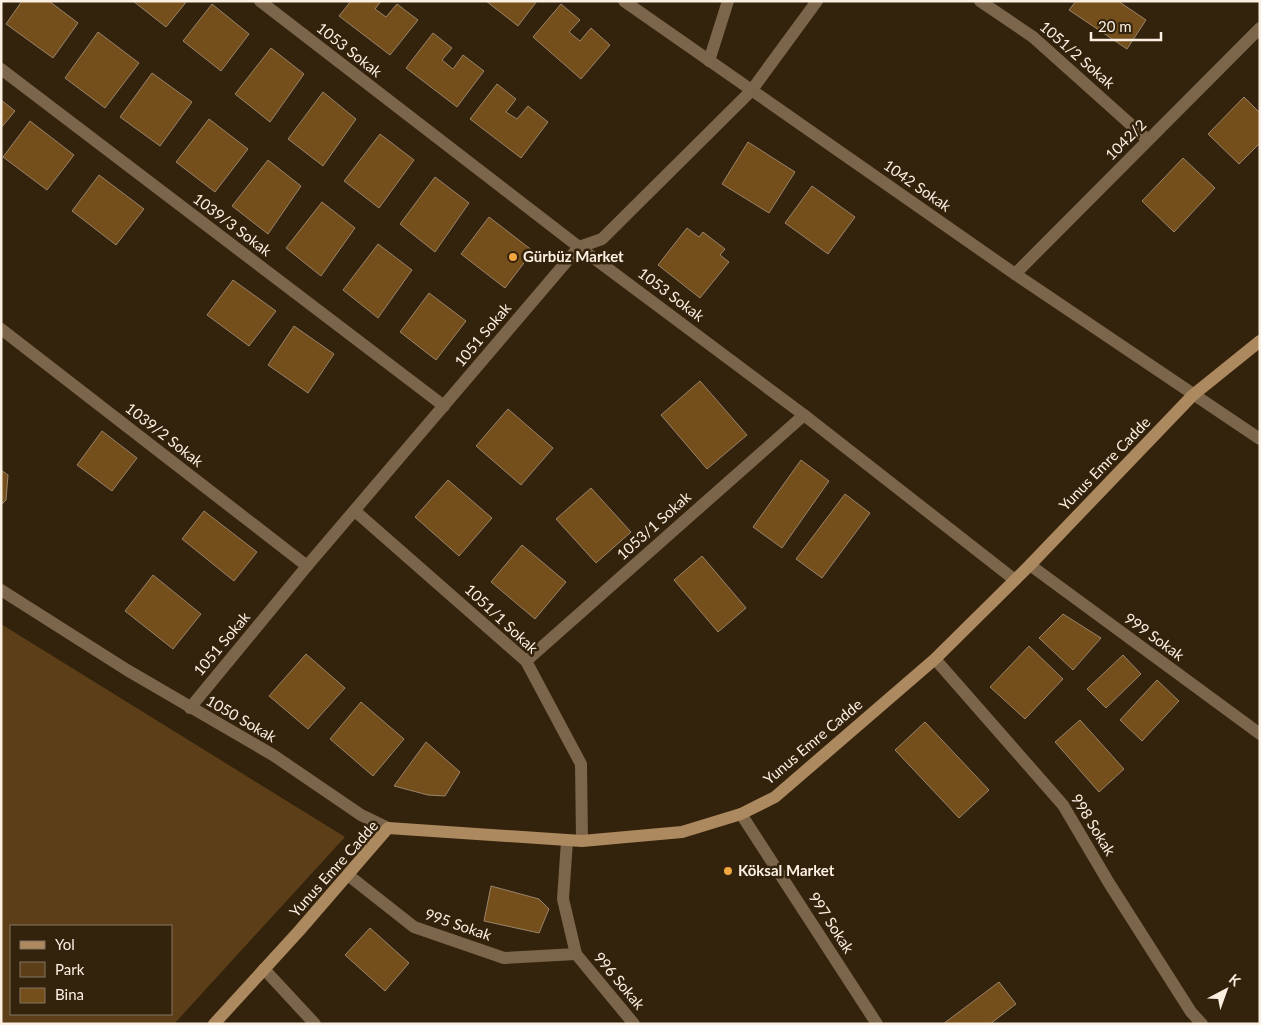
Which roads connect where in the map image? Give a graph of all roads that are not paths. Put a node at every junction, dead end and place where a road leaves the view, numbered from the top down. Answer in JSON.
{"nodes":[{"id":1,"x":260,"y":1,"type":"edge"},
{"id":2,"x":624,"y":1,"type":"edge"},
{"id":3,"x":728,"y":1,"type":"edge"},
{"id":4,"x":817,"y":1,"type":"edge"},
{"id":5,"x":980,"y":1,"type":"edge"},
{"id":6,"x":1260,"y":28,"type":"edge"},
{"id":7,"x":709,"y":61,"type":"junction"},
{"id":8,"x":1,"y":69,"type":"edge"},
{"id":9,"x":751,"y":91,"type":"junction"},
{"id":10,"x":1148,"y":140,"type":"junction"},
{"id":11,"x":579,"y":247,"type":"junction"},
{"id":12,"x":1015,"y":274,"type":"junction"},
{"id":13,"x":1,"y":329,"type":"edge"},
{"id":14,"x":1260,"y":341,"type":"edge"},
{"id":15,"x":1193,"y":395,"type":"junction"},
{"id":16,"x":444,"y":406,"type":"junction"},
{"id":17,"x":804,"y":415,"type":"junction"},
{"id":18,"x":1260,"y":439,"type":"edge"},
{"id":19,"x":355,"y":511,"type":"junction"},
{"id":20,"x":1030,"y":565,"type":"junction"},
{"id":21,"x":308,"y":566,"type":"junction"},
{"id":22,"x":1015,"y":580,"type":"junction"},
{"id":23,"x":2,"y":592,"type":"edge"},
{"id":24,"x":935,"y":659,"type":"junction"},
{"id":25,"x":526,"y":661,"type":"junction"},
{"id":26,"x":190,"y":708,"type":"junction"},
{"id":27,"x":1260,"y":734,"type":"edge"},
{"id":28,"x":741,"y":814,"type":"junction"},
{"id":29,"x":388,"y":828,"type":"junction"},
{"id":30,"x":567,"y":841,"type":"junction"},
{"id":31,"x":582,"y":841,"type":"junction"},
{"id":32,"x":348,"y":875,"type":"junction"},
{"id":33,"x":576,"y":954,"type":"junction"},
{"id":34,"x":264,"y":968,"type":"junction"},
{"id":35,"x":214,"y":1024,"type":"edge"},
{"id":36,"x":315,"y":1024,"type":"edge"},
{"id":37,"x":634,"y":1024,"type":"edge"},
{"id":38,"x":877,"y":1024,"type":"edge"},
{"id":39,"x":1202,"y":1024,"type":"edge"}],
"edges":[{"from":1,"to":11,"type":"street","name":"1053 Sokak"},
{"from":2,"to":7,"type":"street","name":"1042 Sokak"},
{"from":3,"to":7,"type":"street"},
{"from":4,"to":9,"type":"street","name":"1051 Sokak"},
{"from":5,"to":10,"type":"street","name":"1051/2 Sokak"},
{"from":6,"to":10,"type":"street","name":"1042/2"},
{"from":7,"to":9,"type":"street","name":"1042 Sokak"},
{"from":8,"to":16,"type":"street","name":"1039/3 Sokak"},
{"from":9,"to":11,"type":"street","name":"1051 Sokak"},
{"from":9,"to":12,"type":"street","name":"1042 Sokak"},
{"from":10,"to":12,"type":"street","name":"1042/2"},
{"from":11,"to":16,"type":"street","name":"1051 Sokak"},
{"from":11,"to":17,"type":"street","name":"1053 Sokak"},
{"from":12,"to":15,"type":"street","name":"1042 Sokak"},
{"from":13,"to":21,"type":"street","name":"1039/2 Sokak"},
{"from":14,"to":15,"type":"street","name":"Yunus Emre Cadde"},
{"from":15,"to":18,"type":"street","name":"1042 Sokak"},
{"from":15,"to":20,"type":"street","name":"Yunus Emre Cadde"},
{"from":16,"to":19,"type":"street","name":"1051 Sokak"},
{"from":17,"to":22,"type":"street","name":"1053 Sokak"},
{"from":17,"to":25,"type":"street","name":"1053/1 Sokak"},
{"from":19,"to":21,"type":"street","name":"1051 Sokak"},
{"from":19,"to":25,"type":"street","name":"1051/1 Sokak"},
{"from":20,"to":22,"type":"street","name":"Yunus Emre Cadde"},
{"from":20,"to":27,"type":"street","name":"999 Sokak"},
{"from":21,"to":26,"type":"street","name":"1051 Sokak"},
{"from":22,"to":24,"type":"street","name":"Yunus Emre Cadde"},
{"from":23,"to":26,"type":"street","name":"1050 Sokak"},
{"from":24,"to":28,"type":"street","name":"Yunus Emre Cadde"},
{"from":24,"to":39,"type":"street","name":"998 Sokak"},
{"from":25,"to":31,"type":"street","name":"1051/1 Sokak"},
{"from":26,"to":29,"type":"street","name":"1050 Sokak"},
{"from":28,"to":31,"type":"street","name":"Yunus Emre Cadde"},
{"from":28,"to":38,"type":"street","name":"997 Sokak"},
{"from":29,"to":30,"type":"street","name":"Yunus Emre Cadde"},
{"from":29,"to":32,"type":"street","name":"Yunus Emre Cadde"},
{"from":30,"to":31,"type":"street","name":"Yunus Emre Cadde"},
{"from":30,"to":33,"type":"street","name":"996 Sokak"},
{"from":32,"to":33,"type":"street","name":"995 Sokak"},
{"from":32,"to":34,"type":"street","name":"Yunus Emre Cadde"},
{"from":33,"to":37,"type":"street","name":"996 Sokak"},
{"from":34,"to":35,"type":"street","name":"Yunus Emre Cadde"},
{"from":34,"to":36,"type":"street"}]}
